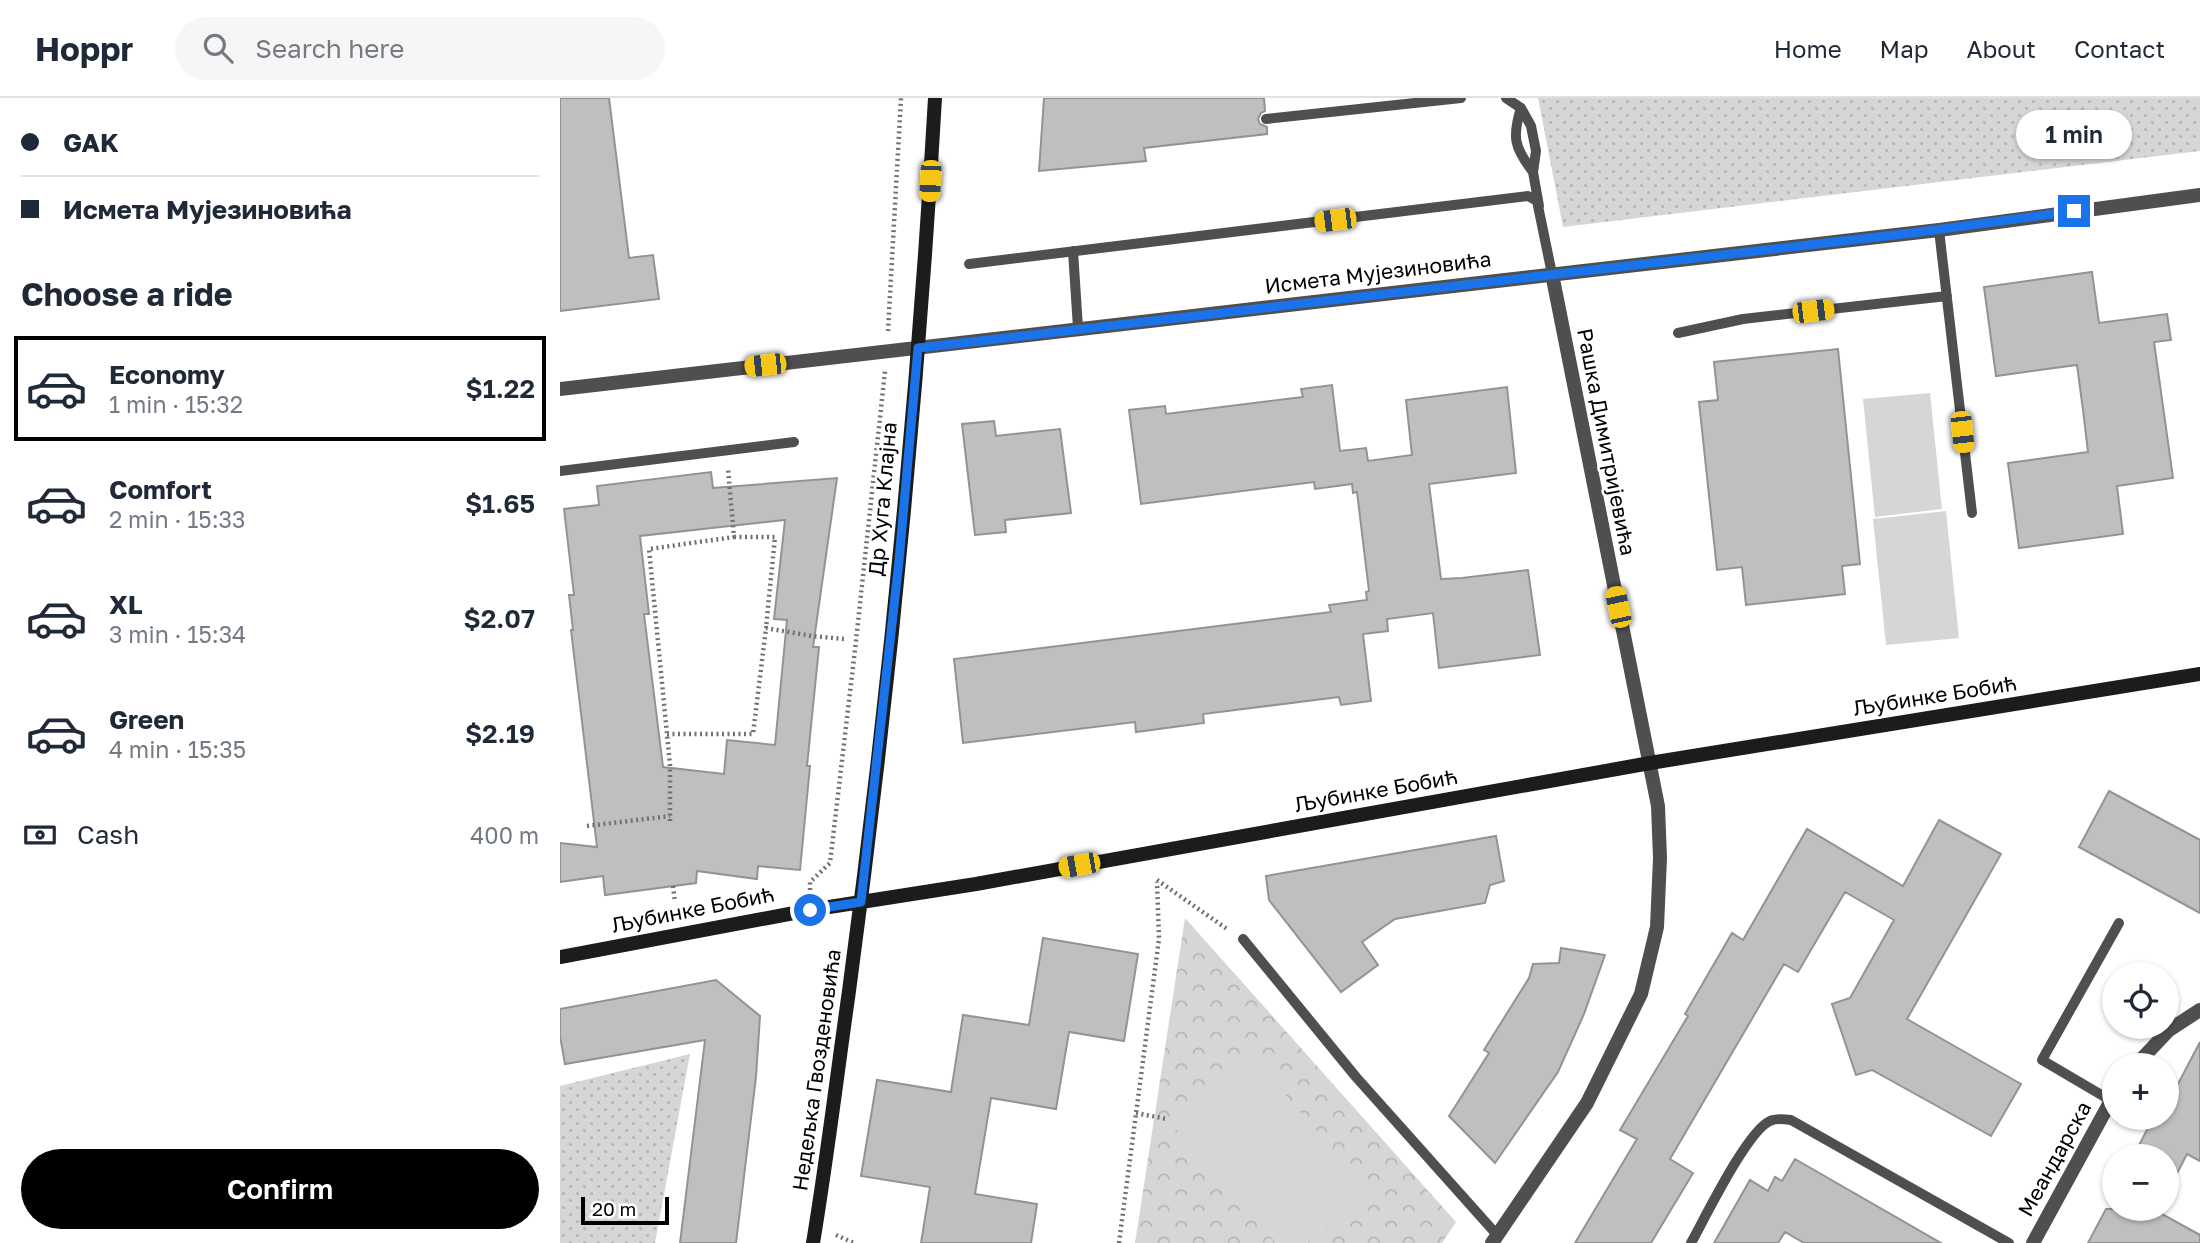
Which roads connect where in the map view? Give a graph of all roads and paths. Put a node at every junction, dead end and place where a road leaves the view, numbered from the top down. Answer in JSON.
{"nodes":[{"id":1,"x":901,"y":98,"type":"edge"},
{"id":2,"x":935,"y":98,"type":"edge"},
{"id":3,"x":1461,"y":98,"type":"edge"},
{"id":4,"x":1506,"y":98,"type":"edge"},
{"id":5,"x":1521,"y":108,"type":"junction"},
{"id":6,"x":1266,"y":119,"type":"dead end"},
{"id":7,"x":1533,"y":172,"type":"junction"},
{"id":8,"x":2200,"y":195,"type":"edge"},
{"id":9,"x":1540,"y":212,"type":"junction"},
{"id":10,"x":1939,"y":229,"type":"junction"},
{"id":11,"x":1073,"y":251,"type":"junction"},
{"id":12,"x":970,"y":264,"type":"dead end"},
{"id":13,"x":1552,"y":274,"type":"junction"},
{"id":14,"x":1947,"y":296,"type":"junction"},
{"id":15,"x":1078,"y":328,"type":"junction"},
{"id":16,"x":1678,"y":332,"type":"dead end"},
{"id":17,"x":918,"y":348,"type":"junction"},
{"id":18,"x":886,"y":351,"type":"junction"},
{"id":19,"x":560,"y":388,"type":"edge"},
{"id":20,"x":794,"y":442,"type":"dead end"},
{"id":21,"x":727,"y":450,"type":"junction"},
{"id":22,"x":560,"y":471,"type":"edge"},
{"id":23,"x":1972,"y":513,"type":"dead end"},
{"id":24,"x":734,"y":537,"type":"junction"},
{"id":25,"x":766,"y":628,"type":"junction"},
{"id":26,"x":845,"y":639,"type":"dead end"},
{"id":27,"x":2200,"y":674,"type":"edge"},
{"id":28,"x":667,"y":734,"type":"junction"},
{"id":29,"x":1650,"y":763,"type":"junction"},
{"id":30,"x":587,"y":826,"type":"dead end"},
{"id":31,"x":1156,"y":852,"type":"junction"},
{"id":32,"x":1157,"y":882,"type":"junction"},
{"id":33,"x":674,"y":886,"type":"dead end"},
{"id":34,"x":675,"y":902,"type":"dead end"},
{"id":35,"x":861,"y":902,"type":"junction"},
{"id":36,"x":810,"y":910,"type":"junction"},
{"id":37,"x":2119,"y":923,"type":"dead end"},
{"id":38,"x":1243,"y":939,"type":"joint"},
{"id":39,"x":560,"y":957,"type":"edge"},
{"id":40,"x":2200,"y":1010,"type":"edge"},
{"id":41,"x":2147,"y":1053,"type":"edge"},
{"id":42,"x":2102,"y":1093,"type":"edge"},
{"id":43,"x":1136,"y":1113,"type":"junction"},
{"id":44,"x":2102,"y":1116,"type":"edge"},
{"id":45,"x":1167,"y":1119,"type":"dead end"},
{"id":46,"x":1499,"y":1241,"type":"edge"},
{"id":47,"x":813,"y":1243,"type":"edge"},
{"id":48,"x":1119,"y":1243,"type":"edge"},
{"id":49,"x":1691,"y":1243,"type":"edge"},
{"id":50,"x":2010,"y":1243,"type":"edge"},
{"id":51,"x":2033,"y":1243,"type":"edge"}],
"edges":[{"from":1,"to":18,"type":"path"},
{"from":2,"to":17,"type":"main road","name":"Др Хуга Клајна"},
{"from":3,"to":6,"type":"lane"},
{"from":4,"to":5,"type":"lane"},
{"from":5,"to":7,"type":"lane"},
{"from":5,"to":7,"type":"lane"},
{"from":7,"to":9,"type":"lane"},
{"from":8,"to":10,"type":"street","name":"Исмета Мујезиновића"},
{"from":9,"to":11,"type":"lane"},
{"from":9,"to":13,"type":"lane"},
{"from":10,"to":13,"type":"street","name":"Исмета Мујезиновића"},
{"from":10,"to":14,"type":"lane"},
{"from":11,"to":12,"type":"lane"},
{"from":11,"to":15,"type":"lane"},
{"from":13,"to":15,"type":"street","name":"Исмета Мујезиновића"},
{"from":13,"to":29,"type":"street","name":"Рашка Димитријевића"},
{"from":14,"to":16,"type":"lane"},
{"from":14,"to":23,"type":"lane"},
{"from":15,"to":17,"type":"street","name":"Исмета Мујезиновића"},
{"from":17,"to":18,"type":"street","name":"Исмета Мујезиновића"},
{"from":17,"to":35,"type":"main road","name":"Др Хуга Клајна"},
{"from":18,"to":19,"type":"street","name":"Исмета Мујезиновића"},
{"from":18,"to":36,"type":"path"},
{"from":20,"to":21,"type":"lane"},
{"from":21,"to":22,"type":"lane"},
{"from":21,"to":24,"type":"path"},
{"from":24,"to":25,"type":"path"},
{"from":24,"to":28,"type":"path"},
{"from":25,"to":26,"type":"path"},
{"from":25,"to":28,"type":"path"},
{"from":27,"to":29,"type":"main road","name":"Љубинке Бобић"},
{"from":28,"to":30,"type":"path"},
{"from":29,"to":31,"type":"main road","name":"Љубинке Бобић"},
{"from":29,"to":46,"type":"street","name":"Рашка Димитријевића"},
{"from":31,"to":32,"type":"path"},
{"from":31,"to":35,"type":"main road","name":"Љубинке Бобић"},
{"from":32,"to":38,"type":"path"},
{"from":32,"to":43,"type":"path"},
{"from":33,"to":34,"type":"path"},
{"from":35,"to":36,"type":"main road","name":"Љубинке Бобић"},
{"from":35,"to":47,"type":"main road","name":"Недељка Гвозденовића"},
{"from":36,"to":39,"type":"main road","name":"Љубинке Бобић"},
{"from":37,"to":42,"type":"lane"},
{"from":38,"to":46,"type":"lane"},
{"from":40,"to":41,"type":"street"},
{"from":43,"to":45,"type":"path"},
{"from":43,"to":48,"type":"path"},
{"from":44,"to":51,"type":"street","name":"Меандарска"},
{"from":49,"to":50,"type":"lane"}]}
